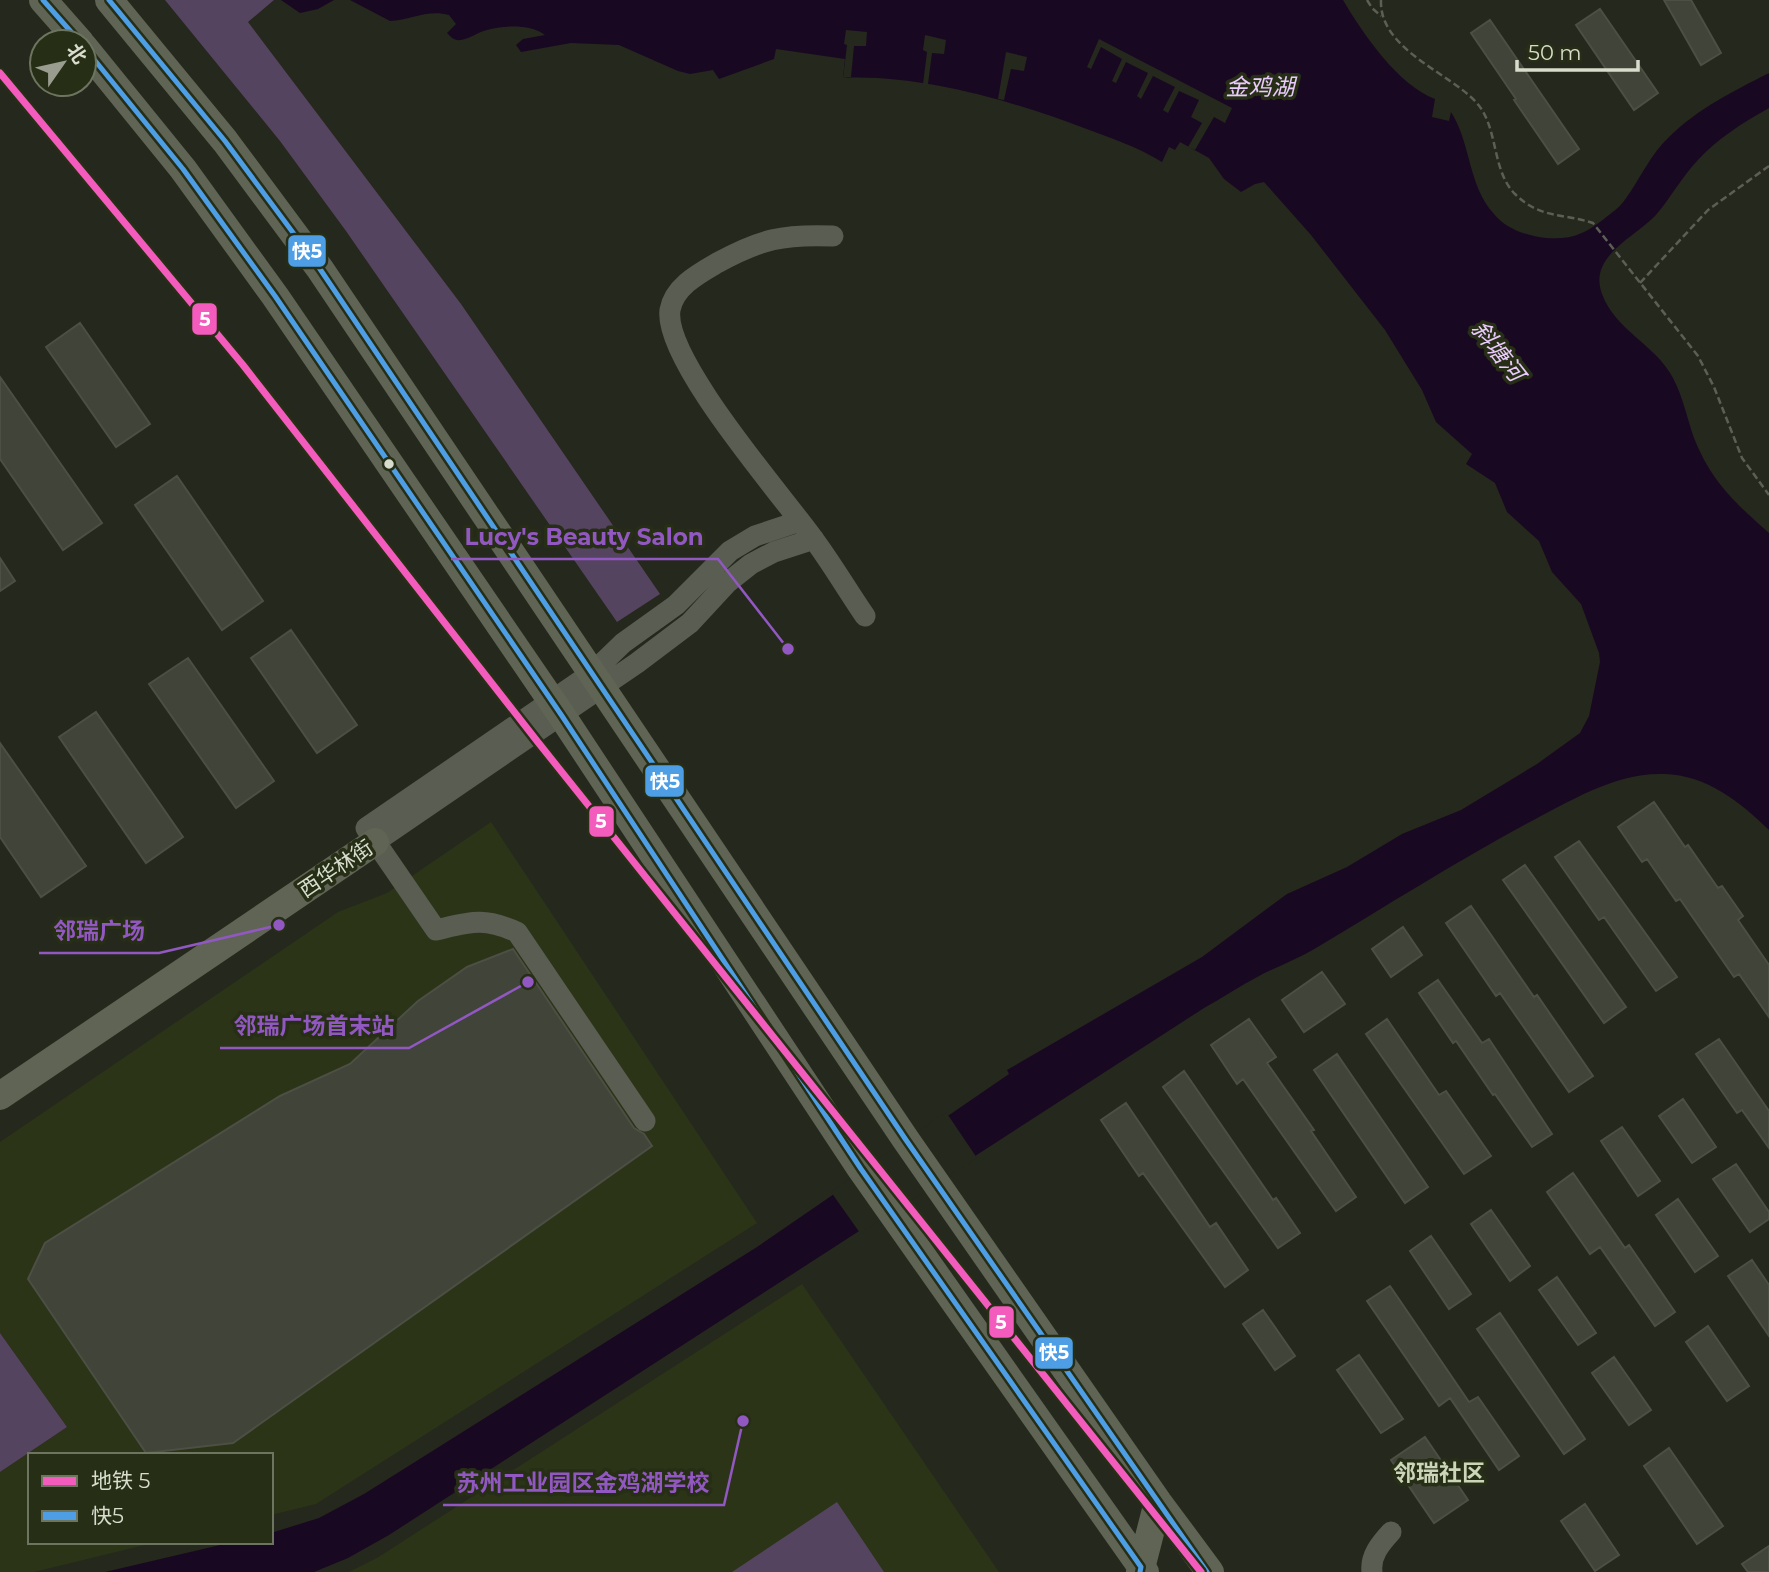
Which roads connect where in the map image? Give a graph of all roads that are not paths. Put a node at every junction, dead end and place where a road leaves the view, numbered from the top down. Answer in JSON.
{"nodes":[{"id":1,"x":43,"y":0,"type":"edge"},
{"id":2,"x":109,"y":0,"type":"edge"},
{"id":3,"x":68,"y":28,"type":"edge"},
{"id":4,"x":98,"y":64,"type":"edge"},
{"id":5,"x":833,"y":236,"type":"dead end"},
{"id":6,"x":800,"y":521,"type":"junction"},
{"id":7,"x":814,"y":539,"type":"junction"},
{"id":8,"x":865,"y":616,"type":"dead end"},
{"id":9,"x":597,"y":681,"type":"junction"},
{"id":10,"x":557,"y":709,"type":"junction"},
{"id":11,"x":371,"y":835,"type":"junction"},
{"id":12,"x":0,"y":1076,"type":"edge"},
{"id":13,"x":0,"y":1096,"type":"edge"},
{"id":14,"x":645,"y":1121,"type":"dead end"},
{"id":15,"x":1158,"y":1502,"type":"junction"},
{"id":16,"x":1391,"y":1532,"type":"dead end"},
{"id":17,"x":1142,"y":1570,"type":"edge"},
{"id":18,"x":1208,"y":1571,"type":"edge"},
{"id":19,"x":1372,"y":1572,"type":"edge"}],
"edges":[{"from":1,"to":3,"type":"main road"},
{"from":2,"to":9,"type":"main road"},
{"from":4,"to":10,"type":"main road"},
{"from":5,"to":6,"type":"street"},
{"from":6,"to":7,"type":"street"},
{"from":6,"to":9,"type":"street"},
{"from":7,"to":8,"type":"street"},
{"from":7,"to":9,"type":"street"},
{"from":9,"to":10,"type":"street","name":"西华林街"},
{"from":9,"to":15,"type":"main road"},
{"from":10,"to":11,"type":"street","name":"西华林街"},
{"from":10,"to":17,"type":"main road"},
{"from":11,"to":12,"type":"main road","name":"西华林街"},
{"from":11,"to":13,"type":"main road","name":"西华林街"},
{"from":11,"to":14,"type":"street"},
{"from":15,"to":17,"type":"main road"},
{"from":15,"to":18,"type":"main road"},
{"from":16,"to":19,"type":"street"}]}
